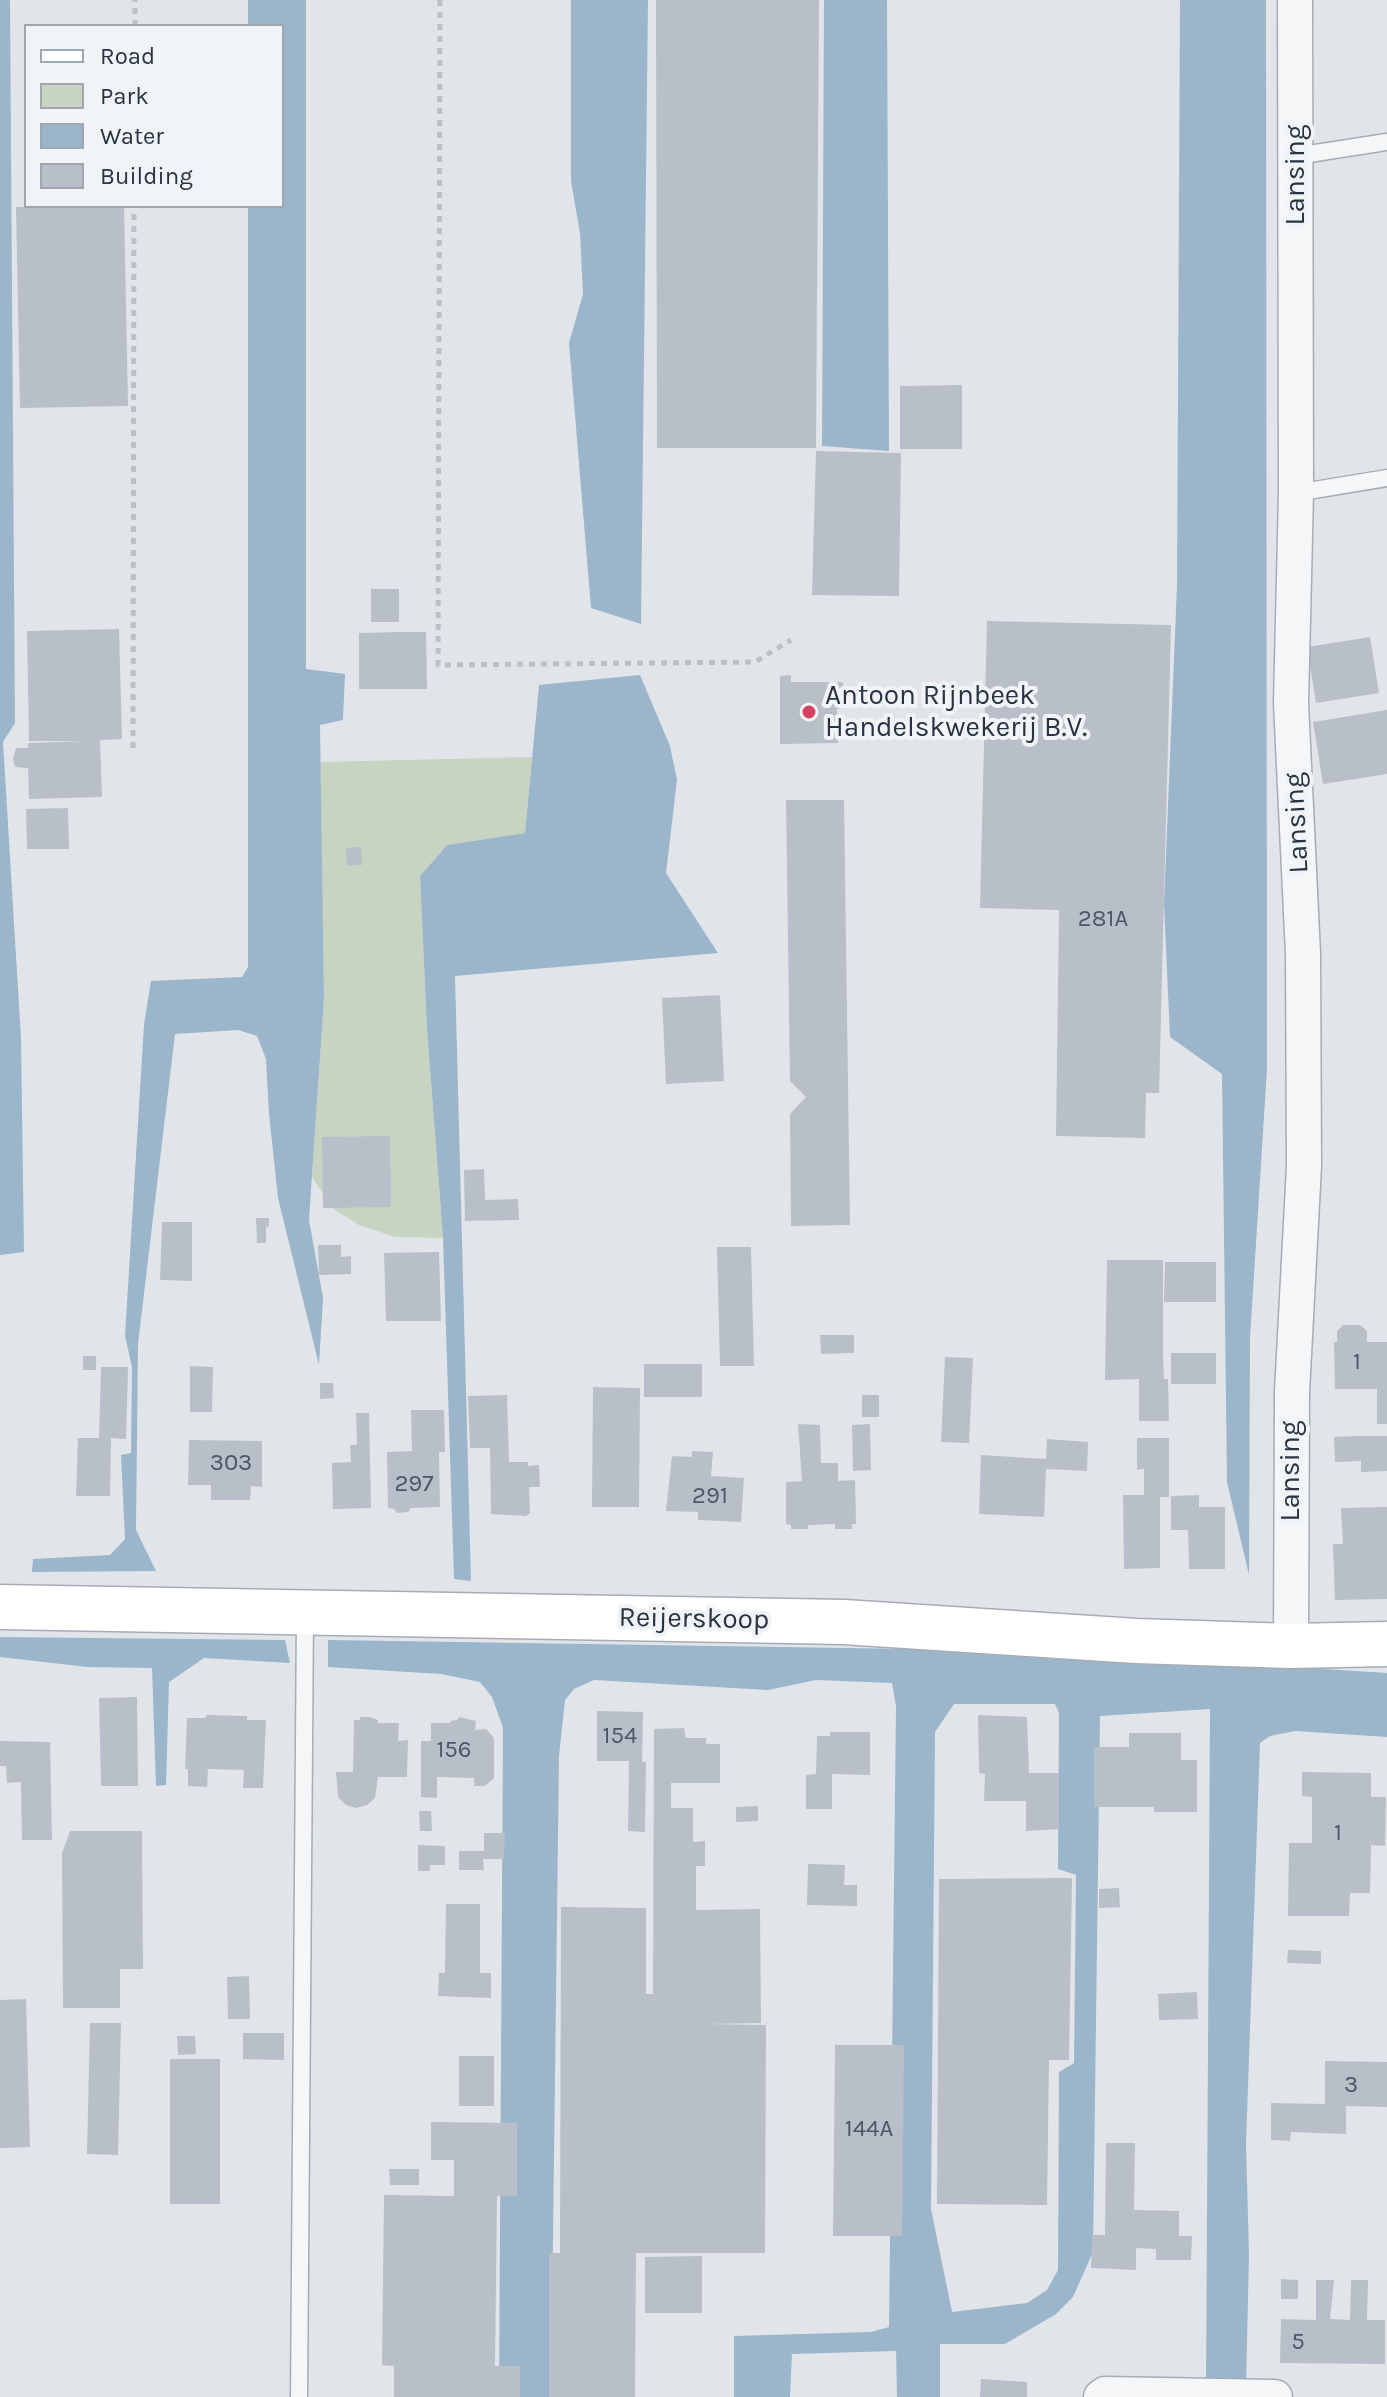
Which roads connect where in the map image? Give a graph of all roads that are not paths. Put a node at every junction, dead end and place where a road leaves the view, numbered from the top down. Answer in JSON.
{"nodes":[{"id":1,"x":1295,"y":0,"type":"edge"},
{"id":2,"x":1387,"y":142,"type":"edge"},
{"id":3,"x":1296,"y":156,"type":"junction"},
{"id":4,"x":1387,"y":478,"type":"edge"},
{"id":5,"x":1296,"y":493,"type":"junction"},
{"id":6,"x":0,"y":1607,"type":"edge"},
{"id":7,"x":305,"y":1623,"type":"junction"},
{"id":8,"x":1387,"y":1644,"type":"edge"},
{"id":9,"x":1291,"y":1646,"type":"junction"},
{"id":10,"x":299,"y":2397,"type":"edge"},
{"id":11,"x":1101,"y":2397,"type":"edge"},
{"id":12,"x":1275,"y":2397,"type":"edge"}],
"edges":[{"from":1,"to":3,"type":"street","name":"Lansing"},
{"from":2,"to":3,"type":"lane"},
{"from":3,"to":5,"type":"street","name":"Lansing"},
{"from":4,"to":5,"type":"lane"},
{"from":5,"to":9,"type":"street","name":"Lansing"},
{"from":6,"to":7,"type":"street","name":"Reijerskoop"},
{"from":7,"to":9,"type":"street","name":"Reijerskoop"},
{"from":7,"to":10,"type":"lane"},
{"from":8,"to":9,"type":"street","name":"Reijerskoop"},
{"from":11,"to":12,"type":"street"}]}
